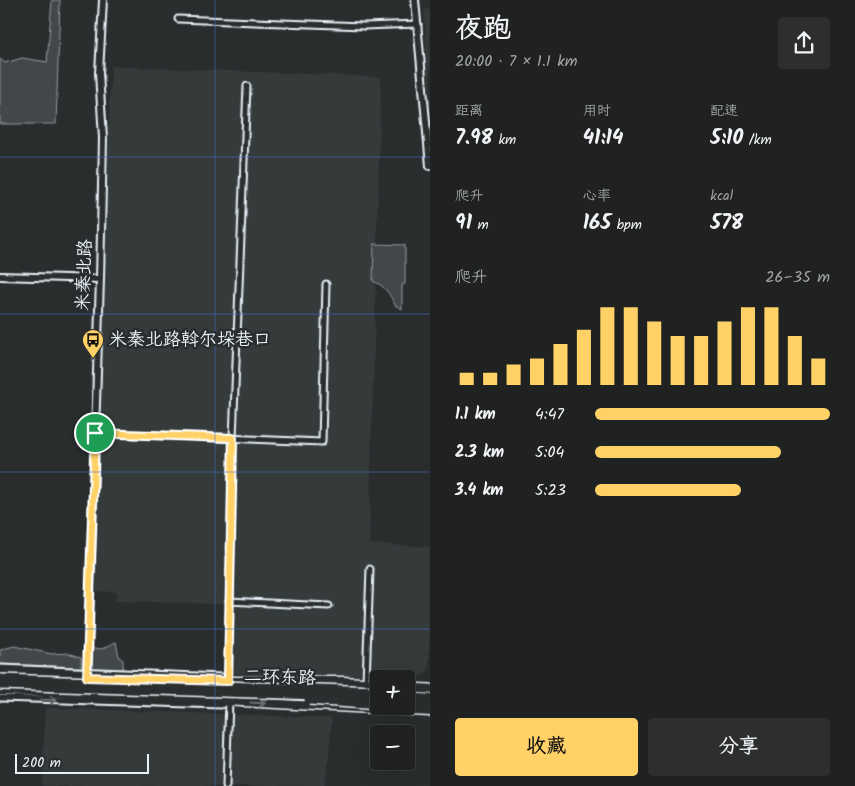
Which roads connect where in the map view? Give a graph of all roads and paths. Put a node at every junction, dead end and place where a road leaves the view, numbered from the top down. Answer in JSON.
{"nodes":[{"id":1,"x":102,"y":0,"type":"edge"},
{"id":2,"x":415,"y":0,"type":"edge"},
{"id":3,"x":178,"y":19,"type":"dead end"},
{"id":4,"x":418,"y":24,"type":"junction"},
{"id":5,"x":247,"y":86,"type":"dead end"},
{"id":6,"x":430,"y":166,"type":"edge"},
{"id":7,"x":0,"y":276,"type":"edge"},
{"id":8,"x":100,"y":279,"type":"junction"},
{"id":9,"x":326,"y":284,"type":"dead end"},
{"id":10,"x":95,"y":433,"type":"junction"},
{"id":11,"x":233,"y":438,"type":"junction"},
{"id":12,"x":370,"y":569,"type":"dead end"},
{"id":13,"x":229,"y":601,"type":"junction"},
{"id":14,"x":329,"y":606,"type":"dead end"},
{"id":15,"x":0,"y":668,"type":"edge"},
{"id":16,"x":0,"y":673,"type":"edge"},
{"id":17,"x":87,"y":674,"type":"junction"},
{"id":18,"x":0,"y":679,"type":"edge"},
{"id":19,"x":228,"y":681,"type":"junction"},
{"id":20,"x":366,"y":682,"type":"junction"},
{"id":21,"x":370,"y":682,"type":"edge"},
{"id":22,"x":0,"y":685,"type":"edge"},
{"id":23,"x":370,"y":687,"type":"edge"},
{"id":24,"x":415,"y":688,"type":"edge"},
{"id":25,"x":430,"y":689,"type":"edge"},
{"id":26,"x":0,"y":691,"type":"edge"},
{"id":27,"x":275,"y":691,"type":"junction"},
{"id":28,"x":370,"y":691,"type":"edge"},
{"id":29,"x":370,"y":696,"type":"edge"},
{"id":30,"x":0,"y":698,"type":"edge"},
{"id":31,"x":86,"y":698,"type":"junction"},
{"id":32,"x":415,"y":698,"type":"edge"},
{"id":33,"x":430,"y":699,"type":"edge"},
{"id":34,"x":229,"y":701,"type":"junction"},
{"id":35,"x":370,"y":705,"type":"edge"},
{"id":36,"x":415,"y":706,"type":"edge"},
{"id":37,"x":430,"y":707,"type":"edge"},
{"id":38,"x":430,"y":712,"type":"edge"},
{"id":39,"x":226,"y":786,"type":"edge"}],
"edges":[{"from":1,"to":8,"type":"street","name":"米秦北路"},
{"from":2,"to":4,"type":"street"},
{"from":3,"to":4,"type":"street"},
{"from":4,"to":6,"type":"street"},
{"from":5,"to":11,"type":"street"},
{"from":7,"to":8,"type":"street"},
{"from":8,"to":10,"type":"street","name":"米秦北路"},
{"from":9,"to":11,"type":"street"},
{"from":10,"to":11,"type":"street"},
{"from":10,"to":17,"type":"street","name":"米秦北路"},
{"from":11,"to":13,"type":"street"},
{"from":12,"to":20,"type":"street"},
{"from":13,"to":14,"type":"street"},
{"from":13,"to":19,"type":"street"},
{"from":15,"to":17,"type":"street"},
{"from":16,"to":17,"type":"main road"},
{"from":17,"to":19,"type":"main road"},
{"from":17,"to":31,"type":"street","name":"米秦北路"},
{"from":18,"to":27,"type":"highway","name":"二环东路","bridge":true},
{"from":19,"to":20,"type":"main road"},
{"from":20,"to":21,"type":"main road"},
{"from":22,"to":27,"type":"highway","name":"二环东路","bridge":true},
{"from":23,"to":27,"type":"highway","bridge":true},
{"from":24,"to":25,"type":"highway"},
{"from":26,"to":31,"type":"main road"},
{"from":27,"to":28,"type":"highway","name":"二环东路","bridge":true},
{"from":27,"to":29,"type":"highway","name":"二环东路","bridge":true},
{"from":27,"to":35,"type":"highway","bridge":true},
{"from":30,"to":31,"type":"street","one_way":true},
{"from":31,"to":34,"type":"main road"},
{"from":32,"to":33,"type":"highway"},
{"from":34,"to":38,"type":"main road","one_way":true},
{"from":34,"to":39,"type":"street"},
{"from":36,"to":37,"type":"highway"}]}
